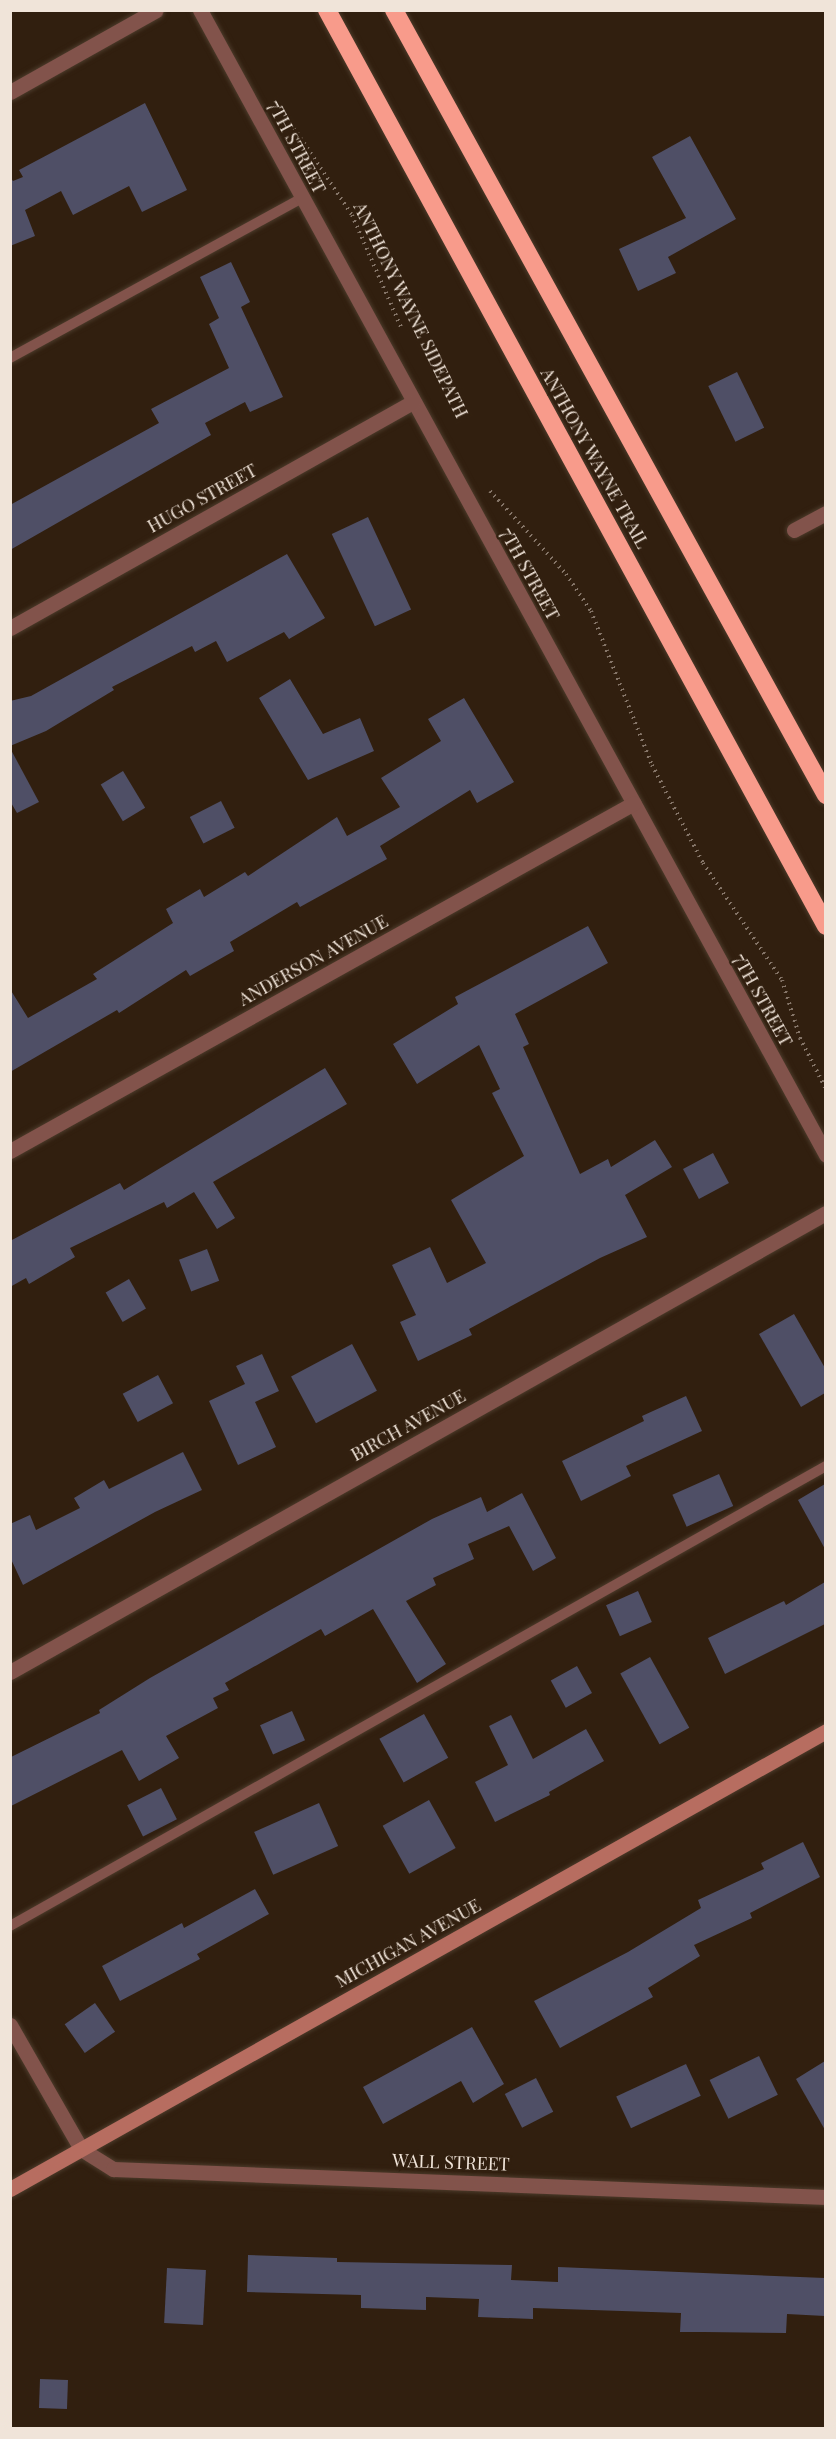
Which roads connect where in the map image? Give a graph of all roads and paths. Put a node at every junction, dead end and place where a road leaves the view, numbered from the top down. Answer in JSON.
{"nodes":[{"id":1,"x":156,"y":10,"type":"edge"},
{"id":2,"x":200,"y":10,"type":"edge"},
{"id":3,"x":327,"y":10,"type":"edge"},
{"id":4,"x":394,"y":10,"type":"edge"},
{"id":5,"x":10,"y":92,"type":"edge"},
{"id":6,"x":278,"y":103,"type":"dead end"},
{"id":7,"x":302,"y":198,"type":"junction"},
{"id":8,"x":403,"y":331,"type":"dead end"},
{"id":9,"x":10,"y":358,"type":"edge"},
{"id":10,"x":413,"y":402,"type":"junction"},
{"id":11,"x":484,"y":481,"type":"dead end"},
{"id":12,"x":825,"y":513,"type":"edge"},
{"id":13,"x":794,"y":530,"type":"dead end"},
{"id":14,"x":10,"y":628,"type":"edge"},
{"id":15,"x":825,"y":795,"type":"edge"},
{"id":16,"x":634,"y":803,"type":"junction"},
{"id":17,"x":825,"y":926,"type":"edge"},
{"id":18,"x":825,"y":1089,"type":"edge"},
{"id":19,"x":10,"y":1151,"type":"edge"},
{"id":20,"x":825,"y":1155,"type":"edge"},
{"id":21,"x":825,"y":1213,"type":"edge"},
{"id":22,"x":825,"y":1466,"type":"edge"},
{"id":23,"x":10,"y":1672,"type":"edge"},
{"id":24,"x":825,"y":1731,"type":"edge"},
{"id":25,"x":10,"y":1926,"type":"edge"},
{"id":26,"x":10,"y":2025,"type":"edge"},
{"id":27,"x":81,"y":2150,"type":"junction"},
{"id":28,"x":10,"y":2189,"type":"edge"},
{"id":29,"x":825,"y":2198,"type":"edge"}],
"edges":[{"from":1,"to":5,"type":"street"},
{"from":2,"to":7,"type":"street","name":"7TH STREET"},
{"from":3,"to":17,"type":"highway","name":"ANTHONY WAYNE TRAIL"},
{"from":4,"to":15,"type":"highway"},
{"from":6,"to":8,"type":"path","name":"ANTHONY WAYNE SIDEPATH"},
{"from":7,"to":9,"type":"lane"},
{"from":7,"to":10,"type":"street","name":"7TH STREET"},
{"from":10,"to":14,"type":"street","name":"HUGO STREET"},
{"from":10,"to":16,"type":"street","name":"7TH STREET"},
{"from":11,"to":18,"type":"path"},
{"from":12,"to":13,"type":"street"},
{"from":16,"to":19,"type":"street","name":"ANDERSON AVENUE"},
{"from":16,"to":20,"type":"street","name":"7TH STREET"},
{"from":21,"to":23,"type":"street","name":"BIRCH AVENUE"},
{"from":22,"to":25,"type":"lane"},
{"from":24,"to":27,"type":"street","name":"MICHIGAN AVENUE"},
{"from":26,"to":27,"type":"street"},
{"from":27,"to":28,"type":"street","name":"MICHIGAN AVENUE"},
{"from":27,"to":29,"type":"street","name":"WALL STREET"}]}
